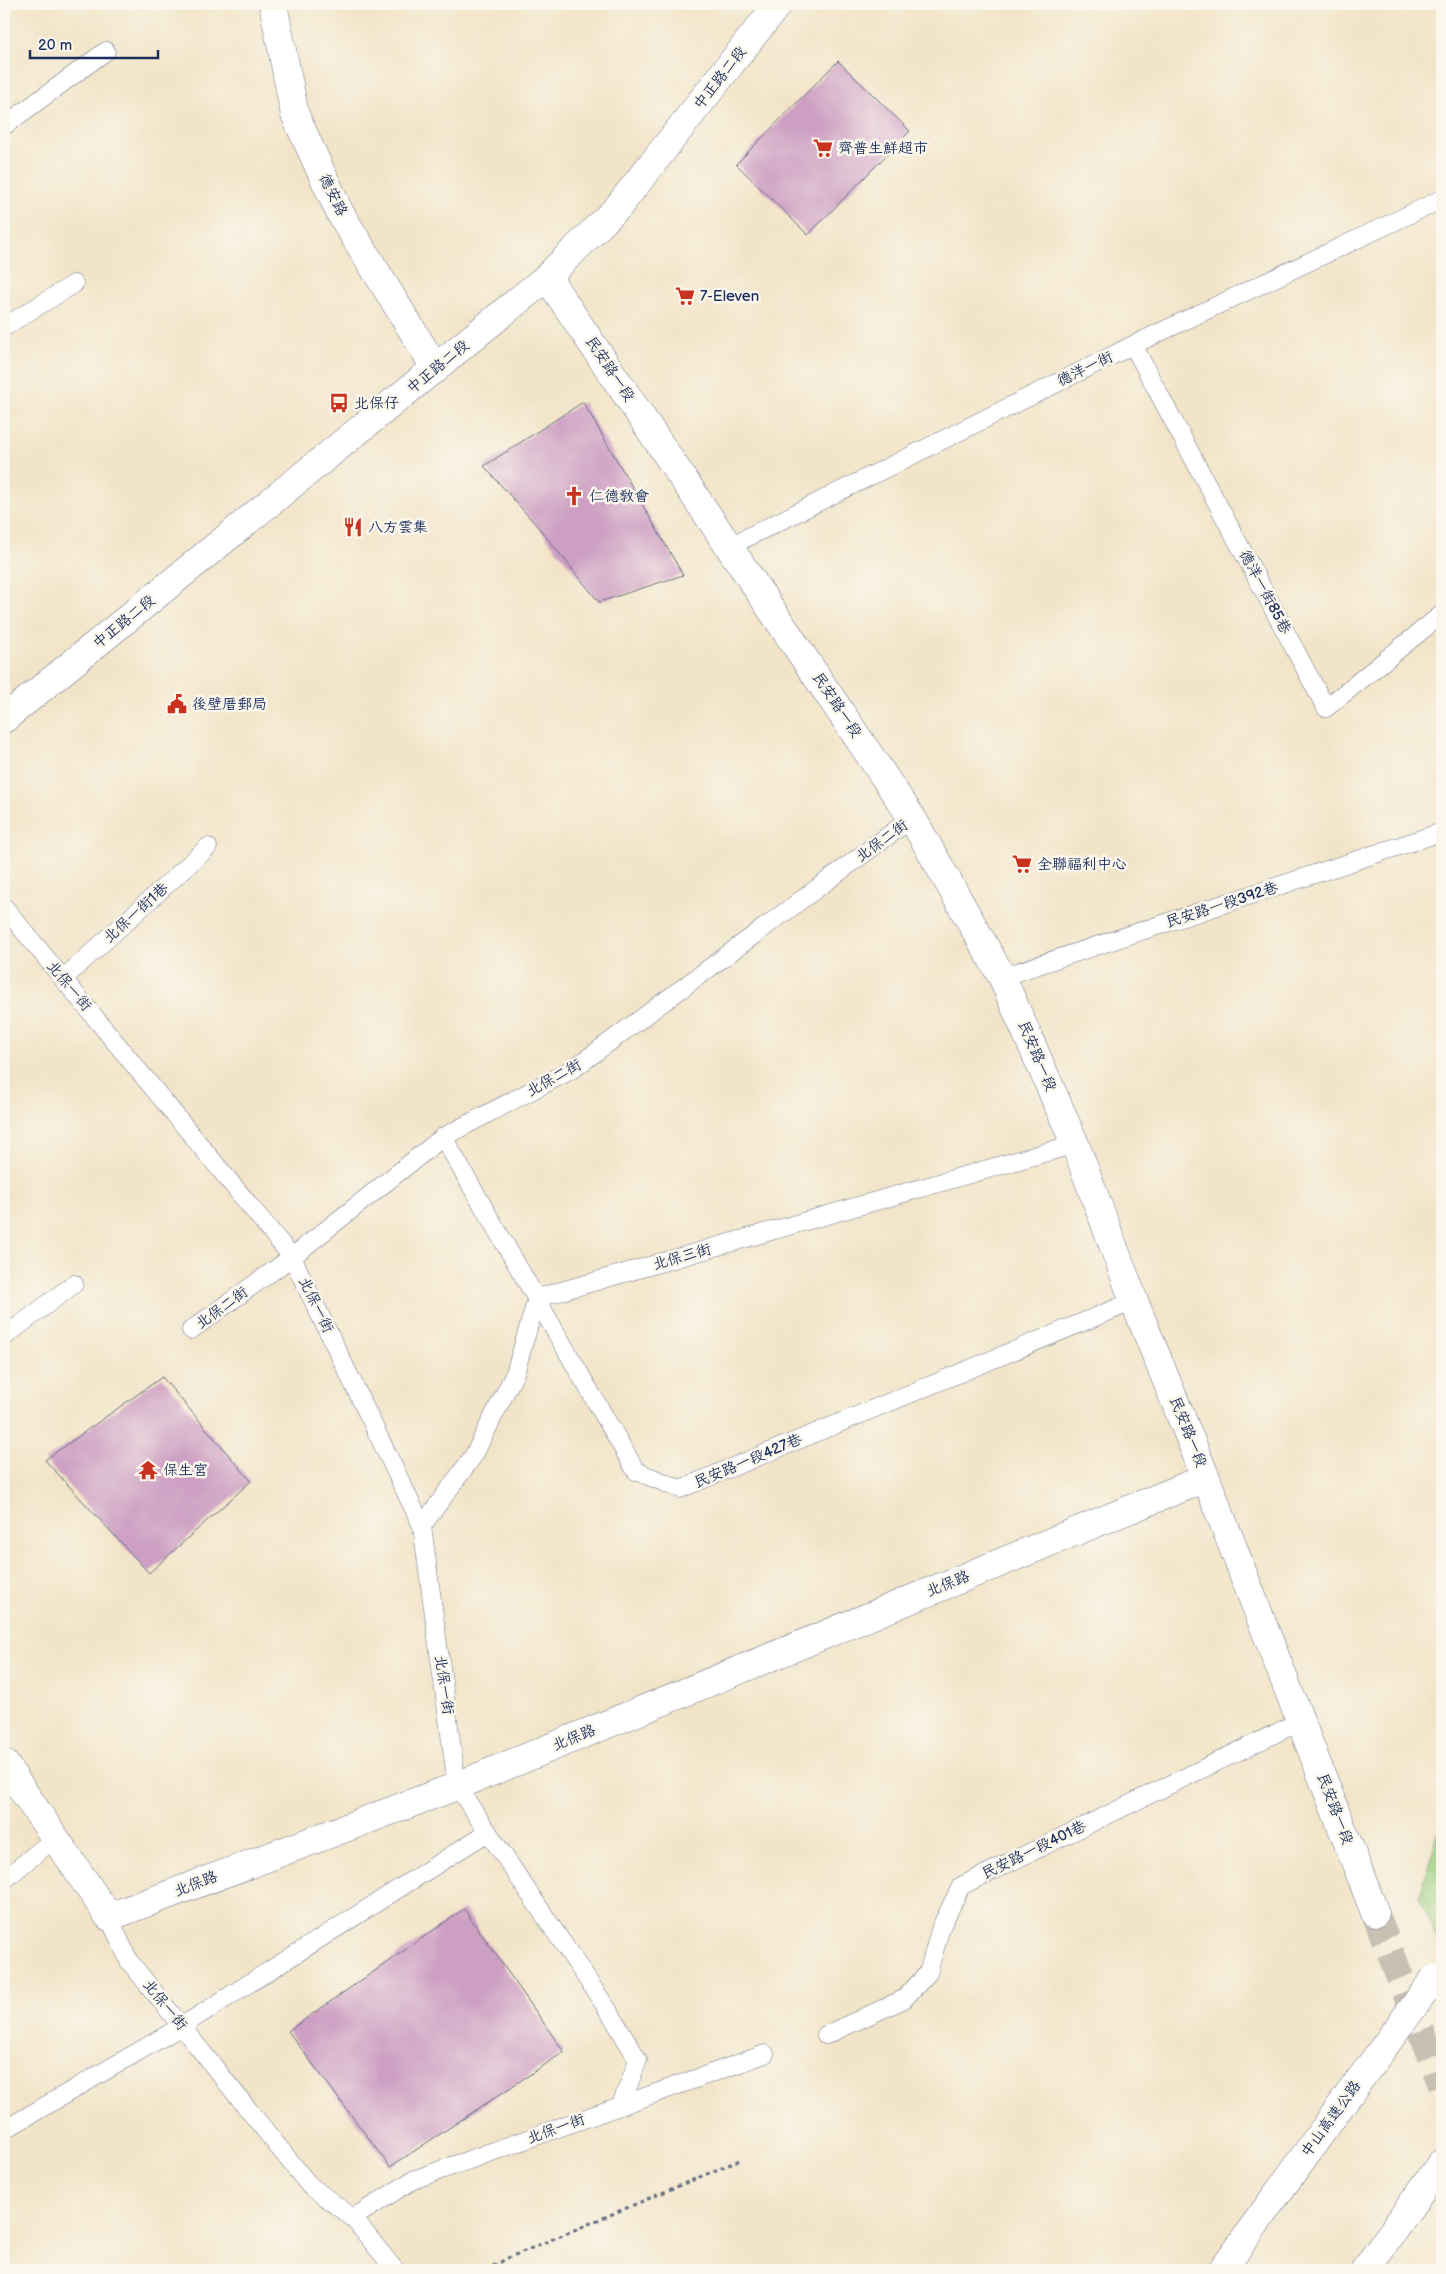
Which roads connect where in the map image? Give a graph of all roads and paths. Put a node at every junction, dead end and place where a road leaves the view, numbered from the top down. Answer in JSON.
{"nodes":[{"id":1,"x":273,"y":4,"type":"edge"},
{"id":2,"x":778,"y":4,"type":"edge"},
{"id":3,"x":106,"y":51,"type":"dead end"},
{"id":4,"x":4,"y":126,"type":"edge"},
{"id":5,"x":1442,"y":199,"type":"edge"},
{"id":6,"x":547,"y":277,"type":"junction"},
{"id":7,"x":74,"y":284,"type":"dead end"},
{"id":8,"x":4,"y":327,"type":"edge"},
{"id":9,"x":1133,"y":345,"type":"junction"},
{"id":10,"x":436,"y":368,"type":"junction"},
{"id":11,"x":730,"y":546,"type":"junction"},
{"id":12,"x":1442,"y":614,"type":"edge"},
{"id":13,"x":4,"y":719,"type":"edge"},
{"id":14,"x":912,"y":818,"type":"junction"},
{"id":15,"x":1442,"y":832,"type":"edge"},
{"id":16,"x":208,"y":847,"type":"dead end"},
{"id":17,"x":4,"y":907,"type":"edge"},
{"id":18,"x":1002,"y":977,"type":"junction"},
{"id":19,"x":63,"y":979,"type":"junction"},
{"id":20,"x":443,"y":1136,"type":"junction"},
{"id":21,"x":1075,"y":1144,"type":"junction"},
{"id":22,"x":292,"y":1257,"type":"junction"},
{"id":23,"x":74,"y":1284,"type":"dead end"},
{"id":24,"x":537,"y":1298,"type":"junction"},
{"id":25,"x":1134,"y":1301,"type":"junction"},
{"id":26,"x":192,"y":1330,"type":"dead end"},
{"id":27,"x":4,"y":1337,"type":"edge"},
{"id":28,"x":1206,"y":1478,"type":"junction"},
{"id":29,"x":422,"y":1526,"type":"junction"},
{"id":30,"x":1301,"y":1721,"type":"junction"},
{"id":31,"x":4,"y":1763,"type":"edge"},
{"id":32,"x":457,"y":1786,"type":"junction"},
{"id":33,"x":488,"y":1832,"type":"junction"},
{"id":34,"x":55,"y":1838,"type":"junction"},
{"id":35,"x":4,"y":1880,"type":"edge"},
{"id":36,"x":1375,"y":1913,"type":"tunnel mouth"},
{"id":37,"x":109,"y":1917,"type":"junction"},
{"id":38,"x":1438,"y":1973,"type":"edge"},
{"id":39,"x":182,"y":2026,"type":"junction"},
{"id":40,"x":826,"y":2034,"type":"dead end"},
{"id":41,"x":765,"y":2054,"type":"dead end"},
{"id":42,"x":621,"y":2106,"type":"junction"},
{"id":43,"x":4,"y":2130,"type":"edge"},
{"id":44,"x":740,"y":2160,"type":"dead end"},
{"id":45,"x":1442,"y":2162,"type":"edge"},
{"id":46,"x":353,"y":2218,"type":"junction"},
{"id":47,"x":395,"y":2270,"type":"edge"},
{"id":48,"x":486,"y":2270,"type":"edge"},
{"id":49,"x":1222,"y":2270,"type":"edge"},
{"id":50,"x":1365,"y":2270,"type":"edge"}],
"edges":[{"from":1,"to":10,"type":"main road","name":"德安路"},
{"from":2,"to":6,"type":"main road","name":"中正路二段"},
{"from":3,"to":4,"type":"lane"},
{"from":5,"to":9,"type":"lane","name":"德洋一街"},
{"from":6,"to":10,"type":"main road","name":"中正路二段"},
{"from":6,"to":11,"type":"main road","name":"民安路一段"},
{"from":7,"to":8,"type":"lane"},
{"from":9,"to":11,"type":"lane","name":"德洋一街"},
{"from":9,"to":12,"type":"lane","name":"德洋一街85巷"},
{"from":10,"to":13,"type":"main road","name":"中正路二段"},
{"from":11,"to":14,"type":"main road","name":"民安路一段"},
{"from":14,"to":18,"type":"main road","name":"民安路一段"},
{"from":14,"to":20,"type":"lane","name":"北保二街"},
{"from":15,"to":18,"type":"lane","name":"民安路一段392巷"},
{"from":16,"to":19,"type":"lane","name":"北保一街1巷"},
{"from":17,"to":19,"type":"lane","name":"北保一街"},
{"from":18,"to":21,"type":"main road","name":"民安路一段"},
{"from":19,"to":22,"type":"lane","name":"北保一街"},
{"from":20,"to":22,"type":"lane","name":"北保二街"},
{"from":20,"to":24,"type":"lane","name":"民安路一段427巷"},
{"from":21,"to":24,"type":"lane","name":"北保三街"},
{"from":21,"to":25,"type":"main road","name":"民安路一段"},
{"from":22,"to":26,"type":"lane","name":"北保二街"},
{"from":22,"to":29,"type":"lane","name":"北保一街"},
{"from":23,"to":27,"type":"lane"},
{"from":24,"to":25,"type":"lane","name":"民安路一段427巷"},
{"from":24,"to":29,"type":"lane"},
{"from":25,"to":28,"type":"main road","name":"民安路一段"},
{"from":28,"to":30,"type":"main road","name":"民安路一段"},
{"from":28,"to":32,"type":"main road","name":"北保路"},
{"from":29,"to":32,"type":"lane","name":"北保一街"},
{"from":30,"to":36,"type":"main road","name":"民安路一段"},
{"from":30,"to":40,"type":"lane","name":"民安路一段401巷"},
{"from":31,"to":34,"type":"main road"},
{"from":32,"to":33,"type":"lane"},
{"from":32,"to":37,"type":"main road","name":"北保路"},
{"from":33,"to":39,"type":"lane"},
{"from":33,"to":42,"type":"lane"},
{"from":34,"to":35,"type":"lane"},
{"from":34,"to":37,"type":"main road"},
{"from":37,"to":39,"type":"lane","name":"北保一街"},
{"from":38,"to":49,"type":"main road","name":"中山高速公路","bridge":true},
{"from":39,"to":43,"type":"lane"},
{"from":39,"to":46,"type":"lane","name":"北保一街"},
{"from":41,"to":42,"type":"lane","name":"北保一街"},
{"from":42,"to":46,"type":"lane","name":"北保一街"},
{"from":44,"to":48,"type":"path"},
{"from":45,"to":50,"type":"main road"},
{"from":46,"to":47,"type":"lane","name":"北保一街"}]}
